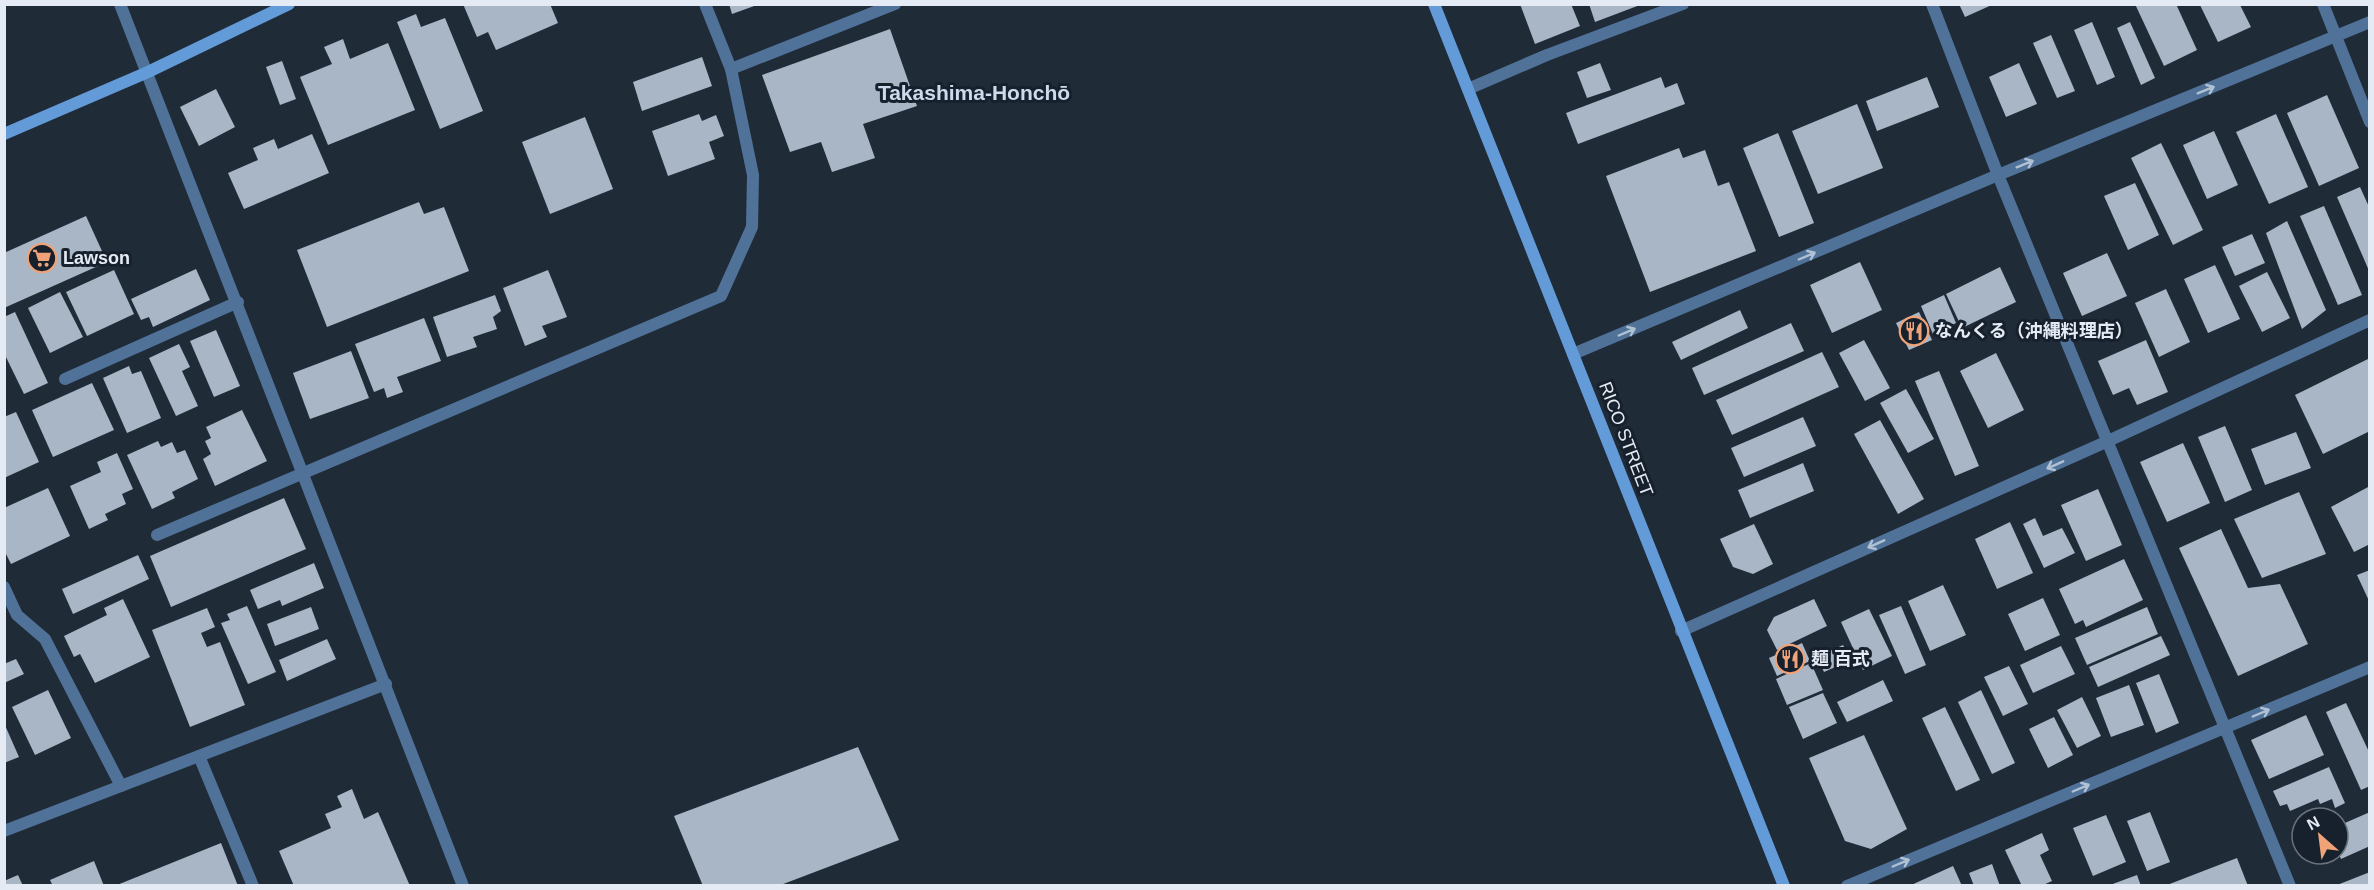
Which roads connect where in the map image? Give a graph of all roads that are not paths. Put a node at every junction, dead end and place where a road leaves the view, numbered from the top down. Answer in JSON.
{"nodes":[{"id":1,"x":120,"y":4,"type":"edge"},
{"id":2,"x":289,"y":4,"type":"edge"},
{"id":3,"x":705,"y":4,"type":"edge"},
{"id":4,"x":895,"y":4,"type":"edge"},
{"id":5,"x":1434,"y":4,"type":"edge"},
{"id":6,"x":1683,"y":4,"type":"edge"},
{"id":7,"x":1932,"y":4,"type":"edge"},
{"id":8,"x":2323,"y":4,"type":"edge"},
{"id":9,"x":2370,"y":22,"type":"edge"},
{"id":10,"x":2335,"y":36,"type":"junction"},
{"id":11,"x":731,"y":69,"type":"junction"},
{"id":12,"x":148,"y":72,"type":"junction"},
{"id":13,"x":1468,"y":89,"type":"junction"},
{"id":14,"x":2370,"y":122,"type":"edge"},
{"id":15,"x":4,"y":134,"type":"edge"},
{"id":16,"x":1998,"y":175,"type":"junction"},
{"id":17,"x":237,"y":302,"type":"junction"},
{"id":18,"x":2370,"y":320,"type":"edge"},
{"id":19,"x":1573,"y":354,"type":"junction"},
{"id":20,"x":65,"y":379,"type":"dead end"},
{"id":21,"x":2108,"y":441,"type":"junction"},
{"id":22,"x":304,"y":474,"type":"junction"},
{"id":23,"x":157,"y":536,"type":"dead end"},
{"id":24,"x":4,"y":587,"type":"edge"},
{"id":25,"x":1682,"y":631,"type":"junction"},
{"id":26,"x":2370,"y":667,"type":"edge"},
{"id":27,"x":386,"y":684,"type":"junction"},
{"id":28,"x":2224,"y":728,"type":"junction"},
{"id":29,"x":199,"y":756,"type":"junction"},
{"id":30,"x":122,"y":786,"type":"junction"},
{"id":31,"x":4,"y":831,"type":"edge"},
{"id":32,"x":253,"y":885,"type":"edge"},
{"id":33,"x":463,"y":885,"type":"edge"},
{"id":34,"x":1784,"y":885,"type":"edge"},
{"id":35,"x":1847,"y":885,"type":"edge"},
{"id":36,"x":2290,"y":885,"type":"edge"}],
"edges":[{"from":1,"to":12,"type":"street"},
{"from":2,"to":12,"type":"main road"},
{"from":3,"to":11,"type":"street"},
{"from":4,"to":11,"type":"street"},
{"from":5,"to":13,"type":"main road","name":"RICO STREET"},
{"from":6,"to":13,"type":"street"},
{"from":7,"to":16,"type":"street"},
{"from":8,"to":10,"type":"street"},
{"from":9,"to":10,"type":"street"},
{"from":10,"to":14,"type":"street"},
{"from":16,"to":10,"type":"street","one_way":true},
{"from":11,"to":22,"type":"street"},
{"from":12,"to":15,"type":"main road"},
{"from":12,"to":17,"type":"street"},
{"from":13,"to":19,"type":"main road","name":"RICO STREET"},
{"from":19,"to":16,"type":"street","one_way":true},
{"from":16,"to":21,"type":"street"},
{"from":17,"to":20,"type":"street"},
{"from":17,"to":22,"type":"street"},
{"from":18,"to":21,"type":"street"},
{"from":19,"to":25,"type":"main road","name":"RICO STREET"},
{"from":21,"to":25,"type":"street","one_way":true},
{"from":21,"to":28,"type":"street"},
{"from":22,"to":23,"type":"street"},
{"from":22,"to":27,"type":"street"},
{"from":24,"to":30,"type":"street"},
{"from":25,"to":34,"type":"main road","name":"RICO STREET"},
{"from":28,"to":26,"type":"street","one_way":true},
{"from":27,"to":29,"type":"street"},
{"from":27,"to":33,"type":"street"},
{"from":35,"to":28,"type":"street","one_way":true},
{"from":28,"to":36,"type":"street"},
{"from":29,"to":30,"type":"street"},
{"from":29,"to":32,"type":"street"},
{"from":30,"to":31,"type":"street"}]}
